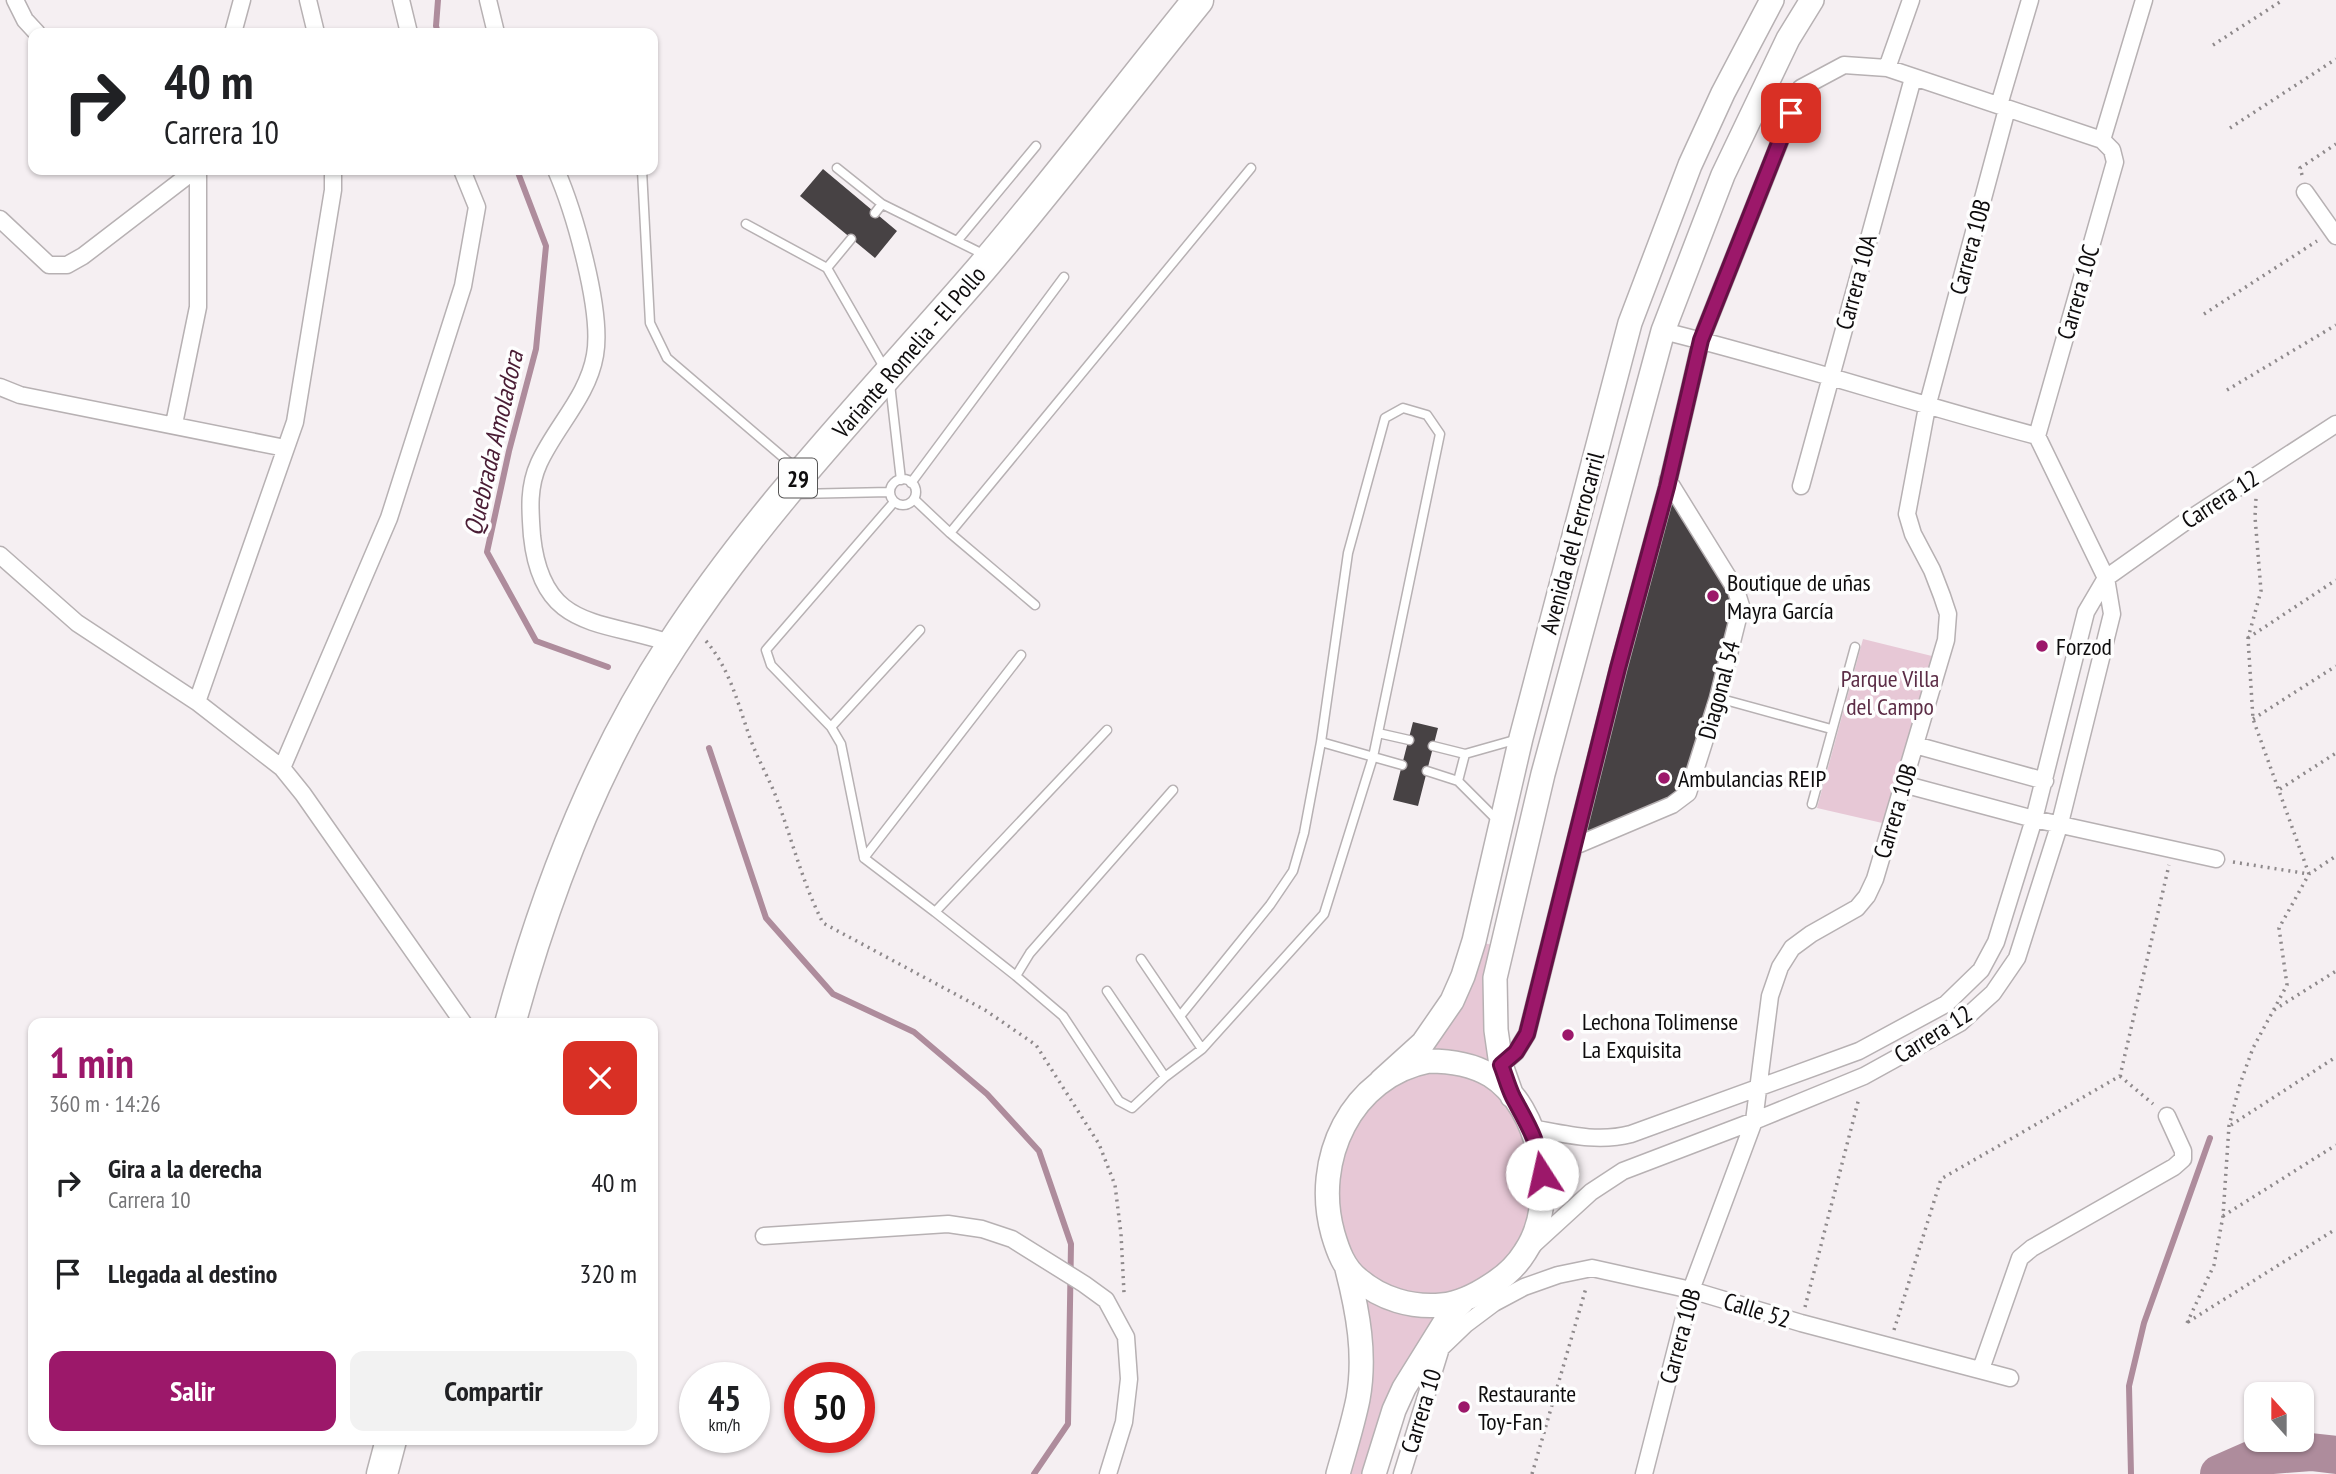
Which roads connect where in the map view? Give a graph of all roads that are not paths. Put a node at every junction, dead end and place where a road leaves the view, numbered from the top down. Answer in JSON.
{"nodes":[{"id":1,"x":15,"y":0,"type":"edge"},
{"id":2,"x":242,"y":0,"type":"edge"},
{"id":3,"x":308,"y":0,"type":"edge"},
{"id":4,"x":401,"y":0,"type":"edge"},
{"id":5,"x":488,"y":0,"type":"edge"},
{"id":6,"x":1198,"y":0,"type":"edge"},
{"id":7,"x":1772,"y":0,"type":"edge"},
{"id":8,"x":1812,"y":0,"type":"edge"},
{"id":9,"x":1910,"y":0,"type":"edge"},
{"id":10,"x":2030,"y":0,"type":"edge"},
{"id":11,"x":2144,"y":0,"type":"edge"},
{"id":12,"x":33,"y":28,"type":"edge"},
{"id":13,"x":234,"y":28,"type":"edge"},
{"id":14,"x":315,"y":28,"type":"edge"},
{"id":15,"x":408,"y":28,"type":"edge"},
{"id":16,"x":495,"y":28,"type":"edge"},
{"id":17,"x":1887,"y":68,"type":"junction"},
{"id":18,"x":1913,"y":78,"type":"junction"},
{"id":19,"x":2003,"y":107,"type":"junction"},
{"id":20,"x":2102,"y":140,"type":"junction"},
{"id":21,"x":1036,"y":146,"type":"dead end"},
{"id":22,"x":837,"y":167,"type":"dead end"},
{"id":23,"x":1251,"y":169,"type":"dead end"},
{"id":24,"x":189,"y":175,"type":"edge"},
{"id":25,"x":196,"y":175,"type":"edge"},
{"id":26,"x":333,"y":175,"type":"edge"},
{"id":27,"x":464,"y":175,"type":"edge"},
{"id":28,"x":558,"y":175,"type":"edge"},
{"id":29,"x":642,"y":175,"type":"edge"},
{"id":30,"x":2305,"y":192,"type":"road end"},
{"id":31,"x":882,"y":204,"type":"junction"},
{"id":32,"x":875,"y":213,"type":"dead end"},
{"id":33,"x":0,"y":219,"type":"edge"},
{"id":34,"x":746,"y":224,"type":"dead end"},
{"id":35,"x":2334,"y":233,"type":"edge"},
{"id":36,"x":851,"y":239,"type":"dead end"},
{"id":37,"x":958,"y":240,"type":"junction"},
{"id":38,"x":991,"y":258,"type":"junction"},
{"id":39,"x":827,"y":268,"type":"junction"},
{"id":40,"x":1064,"y":277,"type":"dead end"},
{"id":41,"x":1663,"y":331,"type":"junction"},
{"id":42,"x":1701,"y":340,"type":"junction"},
{"id":43,"x":890,"y":376,"type":"junction"},
{"id":44,"x":1830,"y":376,"type":"junction"},
{"id":45,"x":0,"y":387,"type":"edge"},
{"id":46,"x":1927,"y":407,"type":"junction"},
{"id":47,"x":174,"y":424,"type":"junction"},
{"id":48,"x":2336,"y":424,"type":"edge"},
{"id":49,"x":2037,"y":436,"type":"junction"},
{"id":50,"x":285,"y":449,"type":"junction"},
{"id":51,"x":901,"y":480,"type":"junction"},
{"id":52,"x":1668,"y":480,"type":"junction"},
{"id":53,"x":911,"y":483,"type":"junction"},
{"id":54,"x":794,"y":484,"type":"junction"},
{"id":55,"x":1801,"y":486,"type":"dead end"},
{"id":56,"x":890,"y":492,"type":"junction"},
{"id":57,"x":914,"y":499,"type":"junction"},
{"id":58,"x":894,"y":502,"type":"junction"},
{"id":59,"x":950,"y":533,"type":"junction"},
{"id":60,"x":0,"y":555,"type":"edge"},
{"id":61,"x":2106,"y":578,"type":"junction"},
{"id":62,"x":1035,"y":605,"type":"dead end"},
{"id":63,"x":920,"y":630,"type":"dead end"},
{"id":64,"x":673,"y":644,"type":"junction"},
{"id":65,"x":1855,"y":647,"type":"dead end"},
{"id":66,"x":1021,"y":655,"type":"dead end"},
{"id":67,"x":1718,"y":698,"type":"junction"},
{"id":68,"x":197,"y":702,"type":"junction"},
{"id":69,"x":831,"y":727,"type":"junction"},
{"id":70,"x":1831,"y":729,"type":"junction"},
{"id":71,"x":1107,"y":730,"type":"dead end"},
{"id":72,"x":1378,"y":733,"type":"junction"},
{"id":73,"x":1521,"y":738,"type":"junction"},
{"id":74,"x":1409,"y":740,"type":"dead end"},
{"id":75,"x":1321,"y":742,"type":"junction"},
{"id":76,"x":1914,"y":745,"type":"junction"},
{"id":77,"x":1433,"y":746,"type":"dead end"},
{"id":78,"x":1465,"y":754,"type":"junction"},
{"id":79,"x":1373,"y":757,"type":"junction"},
{"id":80,"x":1402,"y":765,"type":"dead end"},
{"id":81,"x":282,"y":768,"type":"junction"},
{"id":82,"x":1427,"y":771,"type":"dead end"},
{"id":83,"x":1458,"y":781,"type":"junction"},
{"id":84,"x":2045,"y":781,"type":"junction"},
{"id":85,"x":1903,"y":784,"type":"junction"},
{"id":86,"x":1173,"y":790,"type":"dead end"},
{"id":87,"x":1812,"y":804,"type":"dead end"},
{"id":88,"x":2034,"y":818,"type":"junction"},
{"id":89,"x":1501,"y":824,"type":"junction"},
{"id":90,"x":2060,"y":824,"type":"junction"},
{"id":91,"x":1574,"y":846,"type":"junction"},
{"id":92,"x":864,"y":858,"type":"junction"},
{"id":93,"x":2216,"y":859,"type":"road end"},
{"id":94,"x":936,"y":912,"type":"junction"},
{"id":95,"x":1141,"y":959,"type":"dead end"},
{"id":96,"x":1016,"y":976,"type":"junction"},
{"id":97,"x":1107,"y":991,"type":"dead end"},
{"id":98,"x":1946,"y":1003,"type":"junction"},
{"id":99,"x":1181,"y":1015,"type":"junction"},
{"id":100,"x":460,"y":1018,"type":"edge"},
{"id":101,"x":514,"y":1018,"type":"edge"},
{"id":102,"x":1960,"y":1023,"type":"junction"},
{"id":103,"x":1202,"y":1049,"type":"junction"},
{"id":104,"x":1501,"y":1065,"type":"junction"},
{"id":105,"x":1165,"y":1077,"type":"junction"},
{"id":106,"x":1381,"y":1081,"type":"junction"},
{"id":107,"x":1759,"y":1087,"type":"junction"},
{"id":108,"x":1512,"y":1096,"type":"junction"},
{"id":109,"x":2166,"y":1116,"type":"road end"},
{"id":110,"x":1754,"y":1121,"type":"junction"},
{"id":111,"x":1531,"y":1128,"type":"junction"},
{"id":112,"x":764,"y":1236,"type":"dead end"},
{"id":113,"x":1526,"y":1252,"type":"junction"},
{"id":114,"x":1347,"y":1269,"type":"junction"},
{"id":115,"x":1691,"y":1290,"type":"junction"},
{"id":116,"x":1464,"y":1300,"type":"junction"},
{"id":117,"x":1441,"y":1348,"type":"joint"},
{"id":118,"x":1982,"y":1369,"type":"junction"},
{"id":119,"x":2010,"y":1377,"type":"dead end"},
{"id":120,"x":390,"y":1445,"type":"edge"},
{"id":121,"x":382,"y":1474,"type":"edge"},
{"id":122,"x":1108,"y":1474,"type":"edge"},
{"id":123,"x":1338,"y":1474,"type":"edge"},
{"id":124,"x":1374,"y":1474,"type":"edge"},
{"id":125,"x":1402,"y":1474,"type":"edge"},
{"id":126,"x":1644,"y":1474,"type":"edge"}],
"edges":[{"from":1,"to":12,"type":"street"},
{"from":2,"to":13,"type":"street"},
{"from":3,"to":14,"type":"street"},
{"from":4,"to":15,"type":"street"},
{"from":5,"to":16,"type":"street"},
{"from":6,"to":38,"type":"highway","name":"Variante Romelia - El Pollo","number":"29"},
{"from":7,"to":73,"type":"main road","name":"Avenida del Ferrocarril"},
{"from":8,"to":41,"type":"main road","name":"Avenida del Ferrocarril"},
{"from":9,"to":17,"type":"street"},
{"from":10,"to":19,"type":"street","name":"Carrera 10B"},
{"from":11,"to":20,"type":"street"},
{"from":17,"to":18,"type":"street"},
{"from":17,"to":42,"type":"street"},
{"from":18,"to":19,"type":"street"},
{"from":18,"to":44,"type":"street","name":"Carrera 10A"},
{"from":19,"to":20,"type":"street"},
{"from":19,"to":46,"type":"street","name":"Carrera 10B"},
{"from":20,"to":49,"type":"street","name":"Carrera 10C"},
{"from":21,"to":37,"type":"lane"},
{"from":22,"to":31,"type":"lane"},
{"from":23,"to":59,"type":"lane"},
{"from":24,"to":33,"type":"street"},
{"from":25,"to":47,"type":"street"},
{"from":26,"to":50,"type":"street"},
{"from":27,"to":81,"type":"street"},
{"from":28,"to":64,"type":"street"},
{"from":29,"to":54,"type":"lane"},
{"from":30,"to":35,"type":"street"},
{"from":31,"to":32,"type":"lane"},
{"from":31,"to":37,"type":"lane"},
{"from":34,"to":39,"type":"lane"},
{"from":36,"to":39,"type":"lane"},
{"from":37,"to":38,"type":"lane"},
{"from":38,"to":43,"type":"highway","name":"Variante Romelia - El Pollo","number":"29"},
{"from":39,"to":43,"type":"lane"},
{"from":40,"to":53,"type":"lane"},
{"from":41,"to":42,"type":"street"},
{"from":41,"to":104,"type":"main road","name":"Avenida del Ferrocarril"},
{"from":42,"to":44,"type":"street"},
{"from":42,"to":52,"type":"street"},
{"from":43,"to":51,"type":"lane"},
{"from":43,"to":54,"type":"highway","name":"Variante Romelia - El Pollo","number":"29"},
{"from":44,"to":46,"type":"street"},
{"from":44,"to":55,"type":"street","name":"Carrera 10A"},
{"from":45,"to":47,"type":"street"},
{"from":46,"to":49,"type":"street"},
{"from":46,"to":76,"type":"street","name":"Carrera 10B"},
{"from":47,"to":50,"type":"street"},
{"from":48,"to":61,"type":"street","name":"Carrera 12"},
{"from":49,"to":61,"type":"street"},
{"from":50,"to":68,"type":"street"},
{"from":51,"to":53,"type":"lane"},
{"from":51,"to":56,"type":"lane"},
{"from":52,"to":67,"type":"street","name":"Diagonal 54"},
{"from":52,"to":91,"type":"street"},
{"from":53,"to":57,"type":"lane"},
{"from":54,"to":56,"type":"lane"},
{"from":54,"to":64,"type":"highway","name":"Variante Romelia - El Pollo","number":"29"},
{"from":56,"to":58,"type":"lane"},
{"from":57,"to":58,"type":"lane"},
{"from":57,"to":59,"type":"lane"},
{"from":58,"to":69,"type":"lane"},
{"from":59,"to":62,"type":"lane"},
{"from":60,"to":68,"type":"street"},
{"from":61,"to":84,"type":"street","name":"Carrera 12"},
{"from":61,"to":90,"type":"street","name":"Carrera 12"},
{"from":63,"to":69,"type":"lane"},
{"from":64,"to":101,"type":"highway","name":"Variante Romelia - El Pollo","number":"29"},
{"from":65,"to":70,"type":"lane"},
{"from":66,"to":92,"type":"lane"},
{"from":67,"to":70,"type":"lane"},
{"from":67,"to":91,"type":"street","name":"Diagonal 54"},
{"from":68,"to":81,"type":"street"},
{"from":69,"to":92,"type":"lane"},
{"from":70,"to":87,"type":"lane"},
{"from":71,"to":94,"type":"lane"},
{"from":72,"to":74,"type":"lane"},
{"from":72,"to":75,"type":"lane"},
{"from":72,"to":79,"type":"lane"},
{"from":73,"to":78,"type":"lane"},
{"from":73,"to":89,"type":"main road","name":"Avenida del Ferrocarril"},
{"from":75,"to":79,"type":"lane"},
{"from":75,"to":99,"type":"lane"},
{"from":76,"to":84,"type":"street"},
{"from":76,"to":85,"type":"street","name":"Carrera 10B"},
{"from":77,"to":78,"type":"lane"},
{"from":78,"to":83,"type":"lane"},
{"from":79,"to":80,"type":"lane"},
{"from":79,"to":103,"type":"lane"},
{"from":81,"to":100,"type":"street"},
{"from":82,"to":83,"type":"lane"},
{"from":83,"to":89,"type":"lane"},
{"from":84,"to":88,"type":"street","name":"Carrera 12"},
{"from":85,"to":88,"type":"street"},
{"from":85,"to":107,"type":"street","name":"Carrera 10B"},
{"from":86,"to":96,"type":"lane"},
{"from":88,"to":90,"type":"street"},
{"from":88,"to":98,"type":"street","name":"Carrera 12"},
{"from":89,"to":106,"type":"main road","name":"Avenida del Ferrocarril"},
{"from":90,"to":93,"type":"street"},
{"from":90,"to":102,"type":"street","name":"Carrera 12"},
{"from":91,"to":104,"type":"street"},
{"from":92,"to":94,"type":"lane"},
{"from":94,"to":96,"type":"lane"},
{"from":95,"to":99,"type":"lane"},
{"from":96,"to":105,"type":"lane"},
{"from":97,"to":105,"type":"lane"},
{"from":98,"to":102,"type":"street"},
{"from":98,"to":107,"type":"street","name":"Carrera 12"},
{"from":99,"to":103,"type":"lane"},
{"from":102,"to":110,"type":"street","name":"Carrera 12"},
{"from":103,"to":105,"type":"lane"},
{"from":104,"to":108,"type":"main road","name":"Avenida del Ferrocarril"},
{"from":106,"to":108,"type":"main road"},
{"from":106,"to":114,"type":"main road"},
{"from":107,"to":110,"type":"street","name":"Carrera 10B"},
{"from":107,"to":111,"type":"street","name":"Carrera 12"},
{"from":108,"to":111,"type":"main road"},
{"from":109,"to":118,"type":"street"},
{"from":110,"to":113,"type":"street","name":"Carrera 12"},
{"from":110,"to":115,"type":"street","name":"Carrera 10B"},
{"from":111,"to":113,"type":"main road"},
{"from":112,"to":122,"type":"street"},
{"from":113,"to":116,"type":"main road"},
{"from":114,"to":116,"type":"main road"},
{"from":114,"to":123,"type":"main road"},
{"from":115,"to":117,"type":"street","name":"Calle 52"},
{"from":115,"to":118,"type":"street","name":"Calle 52"},
{"from":115,"to":126,"type":"street","name":"Carrera 10B"},
{"from":116,"to":124,"type":"main road"},
{"from":117,"to":125,"type":"street","name":"Carrera 10"},
{"from":118,"to":119,"type":"street","name":"Calle 52"},
{"from":120,"to":121,"type":"highway"}]}
